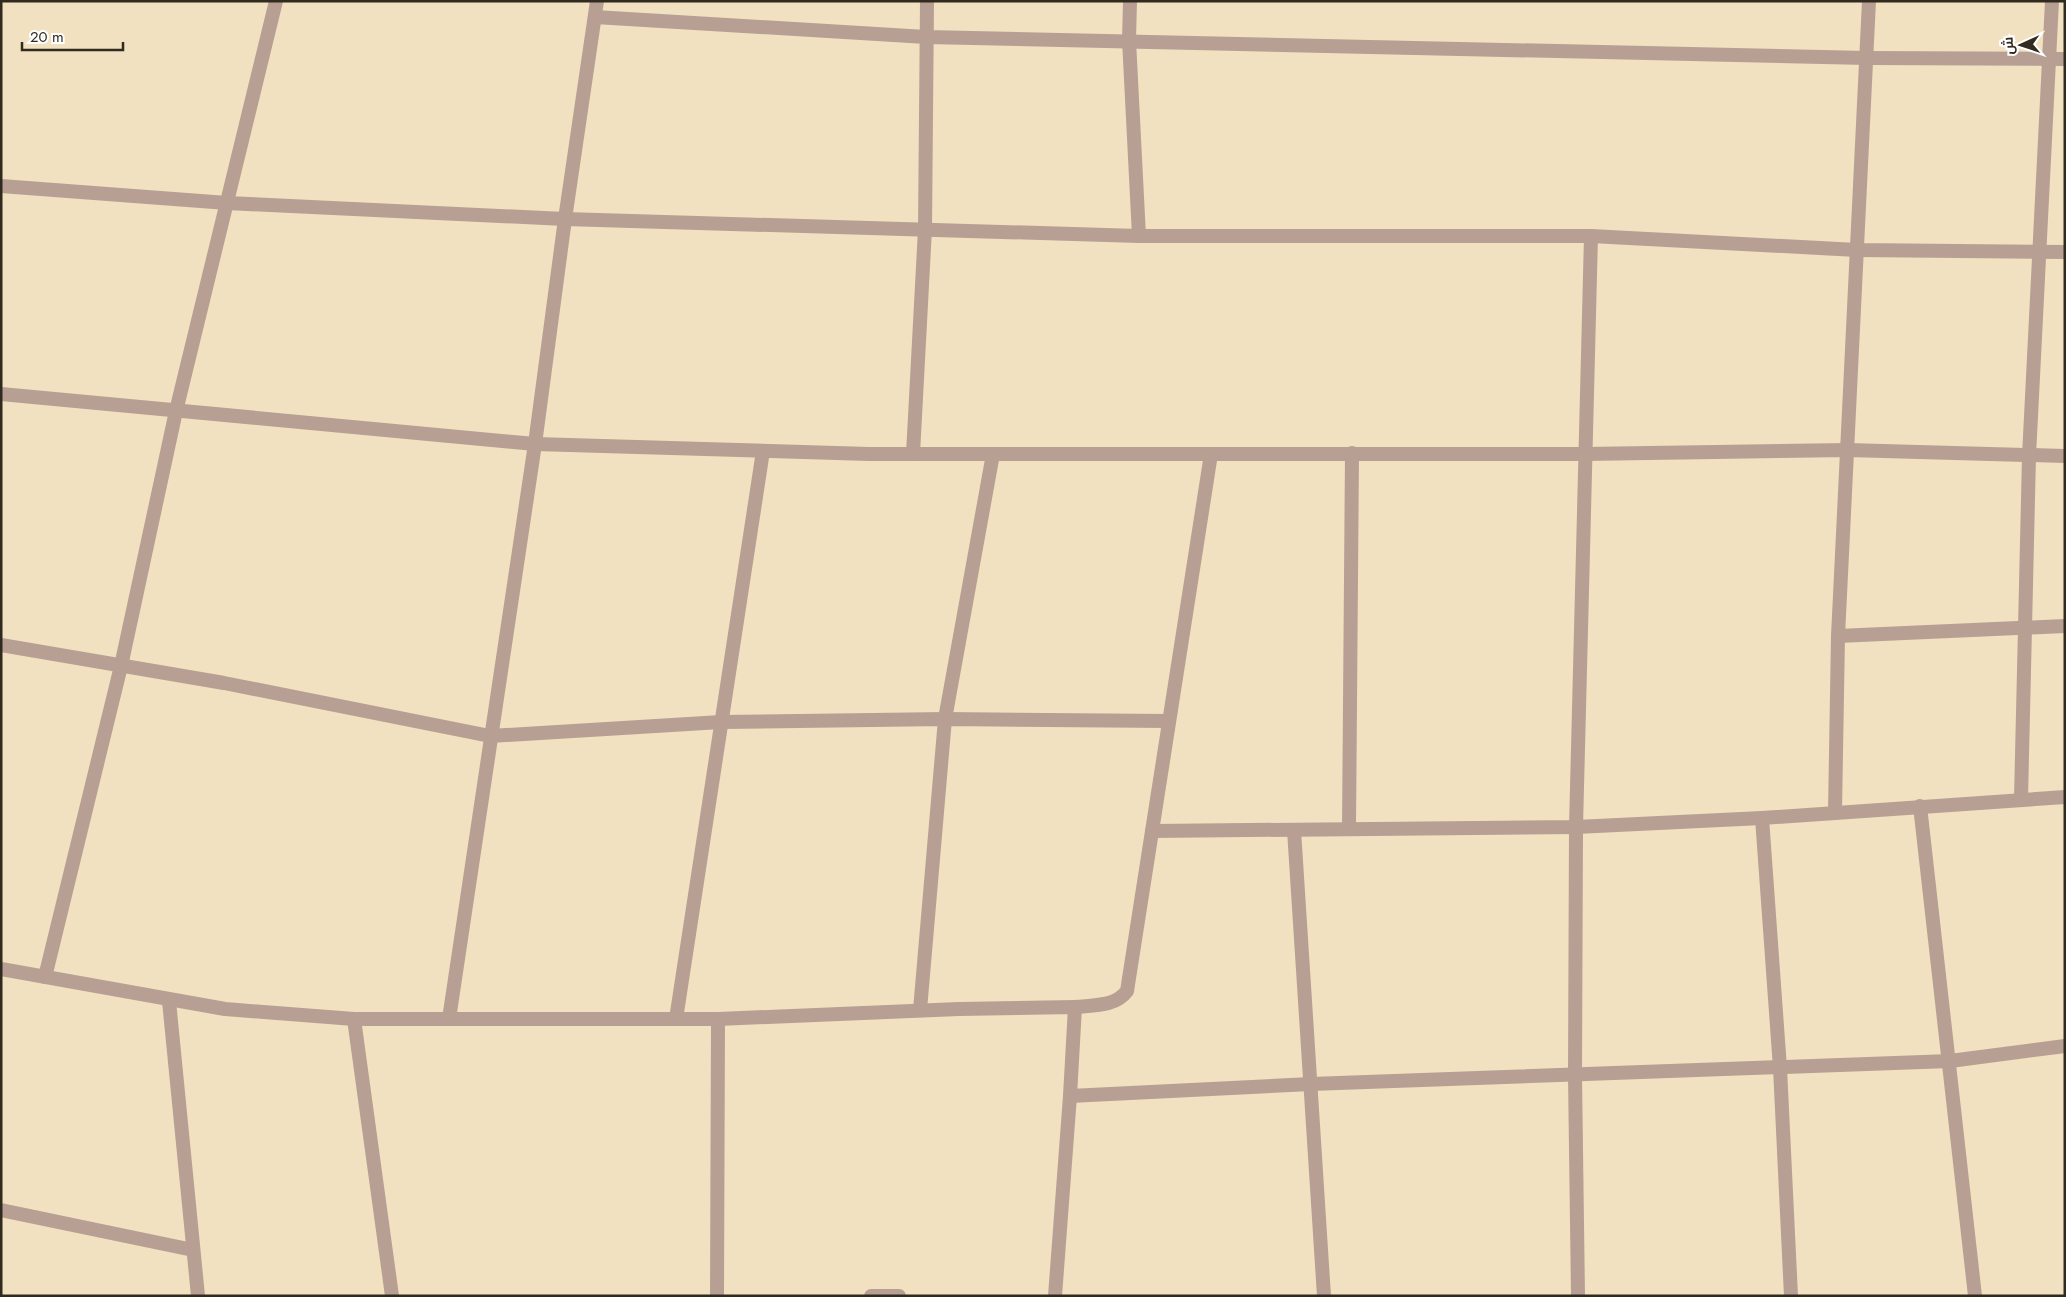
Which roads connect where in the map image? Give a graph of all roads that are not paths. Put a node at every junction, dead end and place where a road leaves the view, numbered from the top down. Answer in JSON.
{"nodes":[{"id":1,"x":276,"y":1,"type":"edge"},
{"id":2,"x":597,"y":1,"type":"edge"},
{"id":3,"x":927,"y":1,"type":"edge"},
{"id":4,"x":1130,"y":1,"type":"edge"},
{"id":5,"x":1869,"y":1,"type":"edge"},
{"id":6,"x":2052,"y":1,"type":"edge"},
{"id":7,"x":595,"y":17,"type":"junction"},
{"id":8,"x":926,"y":37,"type":"junction"},
{"id":9,"x":1129,"y":40,"type":"junction"},
{"id":10,"x":1867,"y":58,"type":"junction"},
{"id":11,"x":2048,"y":58,"type":"junction"},
{"id":12,"x":2065,"y":59,"type":"edge"},
{"id":13,"x":1,"y":186,"type":"edge"},
{"id":14,"x":227,"y":203,"type":"junction"},
{"id":15,"x":565,"y":219,"type":"junction"},
{"id":16,"x":924,"y":228,"type":"junction"},
{"id":17,"x":1139,"y":236,"type":"junction"},
{"id":18,"x":1591,"y":236,"type":"junction"},
{"id":19,"x":1857,"y":250,"type":"junction"},
{"id":20,"x":2038,"y":252,"type":"junction"},
{"id":21,"x":2065,"y":252,"type":"edge"},
{"id":22,"x":1,"y":394,"type":"edge"},
{"id":23,"x":176,"y":411,"type":"junction"},
{"id":24,"x":535,"y":444,"type":"junction"},
{"id":25,"x":1848,"y":450,"type":"junction"},
{"id":26,"x":763,"y":451,"type":"junction"},
{"id":27,"x":1352,"y":452,"type":"junction"},
{"id":28,"x":913,"y":454,"type":"junction"},
{"id":29,"x":993,"y":454,"type":"junction"},
{"id":30,"x":1211,"y":454,"type":"junction"},
{"id":31,"x":1584,"y":454,"type":"junction"},
{"id":32,"x":2029,"y":456,"type":"junction"},
{"id":33,"x":2065,"y":456,"type":"edge"},
{"id":34,"x":2065,"y":626,"type":"edge"},
{"id":35,"x":2026,"y":628,"type":"junction"},
{"id":36,"x":1838,"y":636,"type":"junction"},
{"id":37,"x":1,"y":645,"type":"edge"},
{"id":38,"x":121,"y":666,"type":"junction"},
{"id":39,"x":945,"y":719,"type":"junction"},
{"id":40,"x":1168,"y":721,"type":"junction"},
{"id":41,"x":721,"y":722,"type":"junction"},
{"id":42,"x":490,"y":736,"type":"junction"},
{"id":43,"x":2065,"y":797,"type":"edge"},
{"id":44,"x":2021,"y":799,"type":"junction"},
{"id":45,"x":1920,"y":806,"type":"junction"},
{"id":46,"x":1835,"y":812,"type":"junction"},
{"id":47,"x":1762,"y":818,"type":"junction"},
{"id":48,"x":1576,"y":827,"type":"junction"},
{"id":49,"x":1349,"y":829,"type":"junction"},
{"id":50,"x":1294,"y":830,"type":"junction"},
{"id":51,"x":1152,"y":831,"type":"junction"},
{"id":52,"x":1,"y":969,"type":"edge"},
{"id":53,"x":45,"y":977,"type":"junction"},
{"id":54,"x":169,"y":1001,"type":"junction"},
{"id":55,"x":1075,"y":1007,"type":"junction"},
{"id":56,"x":920,"y":1010,"type":"junction"},
{"id":57,"x":354,"y":1019,"type":"junction"},
{"id":58,"x":449,"y":1019,"type":"junction"},
{"id":59,"x":676,"y":1019,"type":"junction"},
{"id":60,"x":718,"y":1019,"type":"junction"},
{"id":61,"x":2065,"y":1046,"type":"edge"},
{"id":62,"x":1950,"y":1061,"type":"junction"},
{"id":63,"x":1780,"y":1068,"type":"junction"},
{"id":64,"x":1575,"y":1076,"type":"junction"},
{"id":65,"x":1311,"y":1084,"type":"junction"},
{"id":66,"x":1070,"y":1096,"type":"junction"},
{"id":67,"x":1,"y":1210,"type":"edge"},
{"id":68,"x":193,"y":1250,"type":"junction"},
{"id":69,"x":883,"y":1295,"type":"edge"},
{"id":70,"x":198,"y":1296,"type":"edge"},
{"id":71,"x":392,"y":1296,"type":"edge"},
{"id":72,"x":717,"y":1296,"type":"edge"},
{"id":73,"x":871,"y":1296,"type":"edge"},
{"id":74,"x":900,"y":1296,"type":"edge"},
{"id":75,"x":1055,"y":1296,"type":"edge"},
{"id":76,"x":1324,"y":1296,"type":"edge"},
{"id":77,"x":1578,"y":1296,"type":"edge"},
{"id":78,"x":1791,"y":1296,"type":"edge"},
{"id":79,"x":1975,"y":1296,"type":"edge"}],
"edges":[{"from":1,"to":14,"type":"street"},
{"from":2,"to":7,"type":"street"},
{"from":3,"to":8,"type":"street"},
{"from":4,"to":9,"type":"street"},
{"from":5,"to":10,"type":"street"},
{"from":6,"to":11,"type":"street"},
{"from":7,"to":8,"type":"street"},
{"from":7,"to":15,"type":"street"},
{"from":8,"to":9,"type":"street"},
{"from":8,"to":16,"type":"street"},
{"from":9,"to":10,"type":"street"},
{"from":9,"to":17,"type":"street"},
{"from":10,"to":11,"type":"street"},
{"from":10,"to":19,"type":"street"},
{"from":11,"to":12,"type":"street"},
{"from":11,"to":20,"type":"street"},
{"from":13,"to":14,"type":"street"},
{"from":14,"to":15,"type":"street"},
{"from":14,"to":23,"type":"street"},
{"from":15,"to":16,"type":"street"},
{"from":15,"to":24,"type":"street"},
{"from":16,"to":17,"type":"street"},
{"from":16,"to":28,"type":"street"},
{"from":17,"to":18,"type":"street"},
{"from":18,"to":19,"type":"street"},
{"from":18,"to":31,"type":"street"},
{"from":19,"to":20,"type":"street"},
{"from":19,"to":25,"type":"street"},
{"from":20,"to":21,"type":"street"},
{"from":20,"to":32,"type":"street"},
{"from":22,"to":23,"type":"street"},
{"from":23,"to":24,"type":"street"},
{"from":23,"to":38,"type":"street"},
{"from":24,"to":26,"type":"street"},
{"from":24,"to":42,"type":"street"},
{"from":25,"to":31,"type":"street"},
{"from":25,"to":32,"type":"street"},
{"from":25,"to":36,"type":"street"},
{"from":26,"to":28,"type":"street"},
{"from":26,"to":41,"type":"street"},
{"from":27,"to":30,"type":"street"},
{"from":27,"to":31,"type":"street"},
{"from":27,"to":49,"type":"street"},
{"from":28,"to":29,"type":"street"},
{"from":29,"to":30,"type":"street"},
{"from":29,"to":39,"type":"street"},
{"from":30,"to":40,"type":"street"},
{"from":31,"to":48,"type":"street"},
{"from":32,"to":33,"type":"street"},
{"from":32,"to":35,"type":"street"},
{"from":34,"to":35,"type":"street"},
{"from":35,"to":36,"type":"street"},
{"from":35,"to":44,"type":"street"},
{"from":36,"to":46,"type":"street"},
{"from":37,"to":38,"type":"street"},
{"from":38,"to":42,"type":"street"},
{"from":38,"to":53,"type":"street"},
{"from":39,"to":40,"type":"street"},
{"from":39,"to":41,"type":"street"},
{"from":39,"to":56,"type":"street"},
{"from":40,"to":51,"type":"street"},
{"from":41,"to":42,"type":"street"},
{"from":41,"to":59,"type":"street"},
{"from":42,"to":58,"type":"street"},
{"from":43,"to":44,"type":"street"},
{"from":44,"to":45,"type":"street"},
{"from":45,"to":46,"type":"street"},
{"from":45,"to":62,"type":"street"},
{"from":46,"to":47,"type":"street"},
{"from":47,"to":48,"type":"street"},
{"from":47,"to":63,"type":"street"},
{"from":48,"to":49,"type":"street"},
{"from":48,"to":64,"type":"street"},
{"from":49,"to":50,"type":"street"},
{"from":50,"to":51,"type":"street"},
{"from":50,"to":65,"type":"street"},
{"from":51,"to":55,"type":"street"},
{"from":52,"to":53,"type":"street"},
{"from":53,"to":54,"type":"street"},
{"from":54,"to":57,"type":"street"},
{"from":54,"to":68,"type":"street"},
{"from":55,"to":56,"type":"street"},
{"from":55,"to":66,"type":"street"},
{"from":56,"to":60,"type":"street"},
{"from":57,"to":58,"type":"street"},
{"from":57,"to":71,"type":"street"},
{"from":58,"to":59,"type":"street"},
{"from":59,"to":60,"type":"street"},
{"from":60,"to":72,"type":"street"},
{"from":61,"to":62,"type":"street"},
{"from":62,"to":63,"type":"street"},
{"from":62,"to":79,"type":"street"},
{"from":63,"to":64,"type":"street"},
{"from":63,"to":78,"type":"street"},
{"from":64,"to":65,"type":"street"},
{"from":64,"to":77,"type":"street"},
{"from":65,"to":66,"type":"street"},
{"from":65,"to":76,"type":"street"},
{"from":66,"to":75,"type":"street"},
{"from":67,"to":68,"type":"street"},
{"from":68,"to":70,"type":"street"},
{"from":69,"to":73,"type":"street"},
{"from":69,"to":74,"type":"street"}]}
